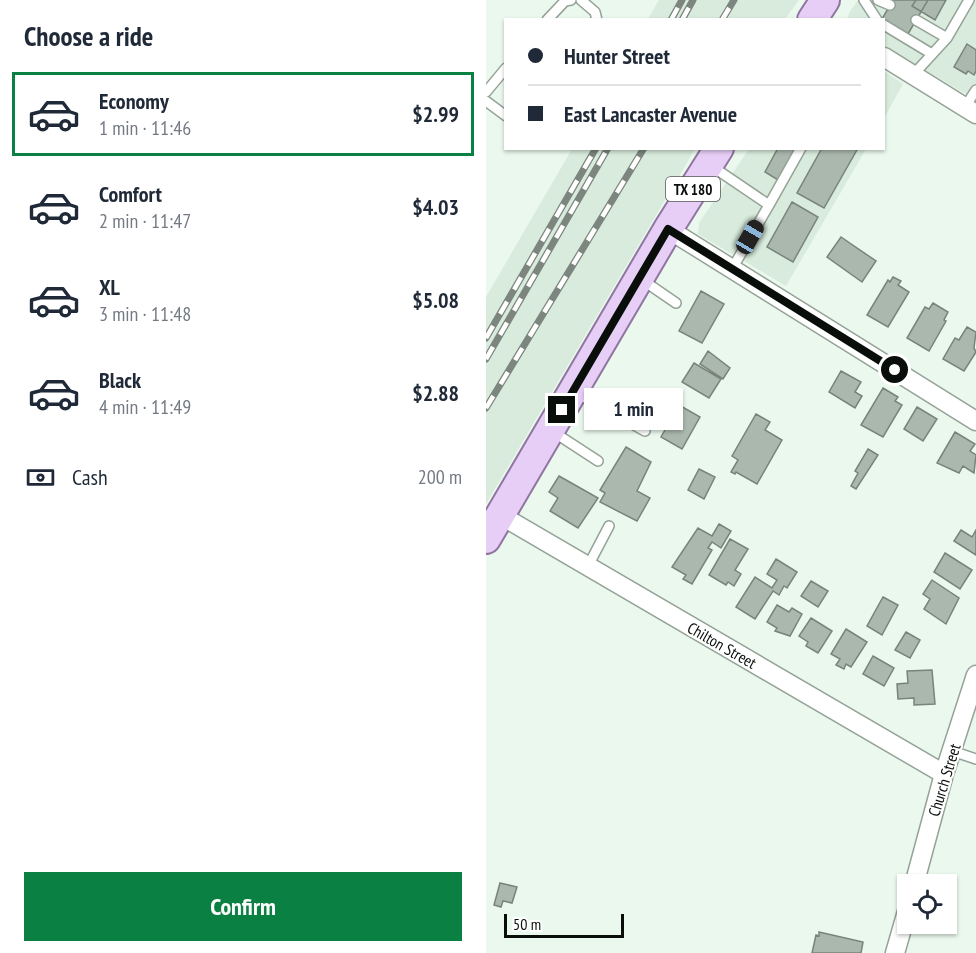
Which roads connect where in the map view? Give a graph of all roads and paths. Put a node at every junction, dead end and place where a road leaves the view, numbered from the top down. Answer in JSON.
{"nodes":[{"id":1,"x":571,"y":0,"type":"edge"},
{"id":2,"x":581,"y":0,"type":"edge"},
{"id":3,"x":864,"y":0,"type":"edge"},
{"id":4,"x":878,"y":0,"type":"edge"},
{"id":5,"x":969,"y":0,"type":"edge"},
{"id":6,"x":890,"y":5,"type":"dead end"},
{"id":7,"x":549,"y":18,"type":"edge"},
{"id":8,"x":596,"y":18,"type":"edge"},
{"id":9,"x":876,"y":18,"type":"edge"},
{"id":10,"x":916,"y":20,"type":"dead end"},
{"id":11,"x":885,"y":26,"type":"edge"},
{"id":12,"x":947,"y":38,"type":"junction"},
{"id":13,"x":932,"y":54,"type":"junction"},
{"id":14,"x":885,"y":58,"type":"edge"},
{"id":15,"x":504,"y":70,"type":"edge"},
{"id":16,"x":913,"y":75,"type":"junction"},
{"id":17,"x":976,"y":90,"type":"edge"},
{"id":18,"x":486,"y":92,"type":"edge"},
{"id":19,"x":486,"y":101,"type":"edge"},
{"id":20,"x":970,"y":111,"type":"edge"},
{"id":21,"x":504,"y":114,"type":"edge"},
{"id":22,"x":800,"y":150,"type":"edge"},
{"id":23,"x":714,"y":156,"type":"edge"},
{"id":24,"x":769,"y":205,"type":"junction"},
{"id":25,"x":668,"y":229,"type":"junction"},
{"id":26,"x":732,"y":268,"type":"junction"},
{"id":27,"x":639,"y":278,"type":"junction"},
{"id":28,"x":675,"y":303,"type":"dead end"},
{"id":29,"x":573,"y":391,"type":"junction"},
{"id":30,"x":976,"y":421,"type":"edge"},
{"id":31,"x":550,"y":429,"type":"junction"},
{"id":32,"x":645,"y":431,"type":"dead end"},
{"id":33,"x":598,"y":461,"type":"dead end"},
{"id":34,"x":500,"y":515,"type":"junction"},
{"id":35,"x":609,"y":525,"type":"dead end"},
{"id":36,"x":486,"y":539,"type":"edge"},
{"id":37,"x":588,"y":566,"type":"junction"},
{"id":38,"x":976,"y":675,"type":"edge"},
{"id":39,"x":952,"y":751,"type":"junction"},
{"id":40,"x":976,"y":759,"type":"edge"},
{"id":41,"x":944,"y":774,"type":"junction"},
{"id":42,"x":917,"y":874,"type":"edge"},
{"id":43,"x":900,"y":934,"type":"edge"},
{"id":44,"x":895,"y":953,"type":"edge"}],
"edges":[{"from":1,"to":7,"type":"lane"},
{"from":2,"to":8,"type":"lane"},
{"from":3,"to":9,"type":"lane"},
{"from":4,"to":6,"type":"lane"},
{"from":5,"to":12,"type":"lane"},
{"from":10,"to":12,"type":"lane"},
{"from":11,"to":13,"type":"lane"},
{"from":12,"to":13,"type":"lane"},
{"from":13,"to":16,"type":"lane"},
{"from":14,"to":16,"type":"street"},
{"from":15,"to":18,"type":"lane"},
{"from":16,"to":20,"type":"street"},
{"from":17,"to":20,"type":"lane"},
{"from":19,"to":21,"type":"lane"},
{"from":22,"to":24,"type":"lane"},
{"from":23,"to":24,"type":"lane"},
{"from":23,"to":25,"type":"main road","number":"TX 180"},
{"from":24,"to":26,"type":"lane"},
{"from":25,"to":26,"type":"street"},
{"from":25,"to":27,"type":"main road","number":"TX 180"},
{"from":26,"to":30,"type":"street"},
{"from":27,"to":28,"type":"lane"},
{"from":27,"to":29,"type":"main road","number":"TX 180"},
{"from":29,"to":31,"type":"main road","number":"TX 180"},
{"from":29,"to":32,"type":"lane"},
{"from":31,"to":33,"type":"lane"},
{"from":31,"to":34,"type":"main road","number":"TX 180"},
{"from":34,"to":36,"type":"main road","number":"TX 180"},
{"from":34,"to":37,"type":"street","name":"Chilton Street"},
{"from":35,"to":37,"type":"lane"},
{"from":37,"to":41,"type":"street","name":"Chilton Street"},
{"from":38,"to":39,"type":"street","name":"Church Street"},
{"from":39,"to":40,"type":"lane"},
{"from":39,"to":41,"type":"street","name":"Church Street"},
{"from":41,"to":42,"type":"street","name":"Church Street"},
{"from":43,"to":44,"type":"street"}]}
